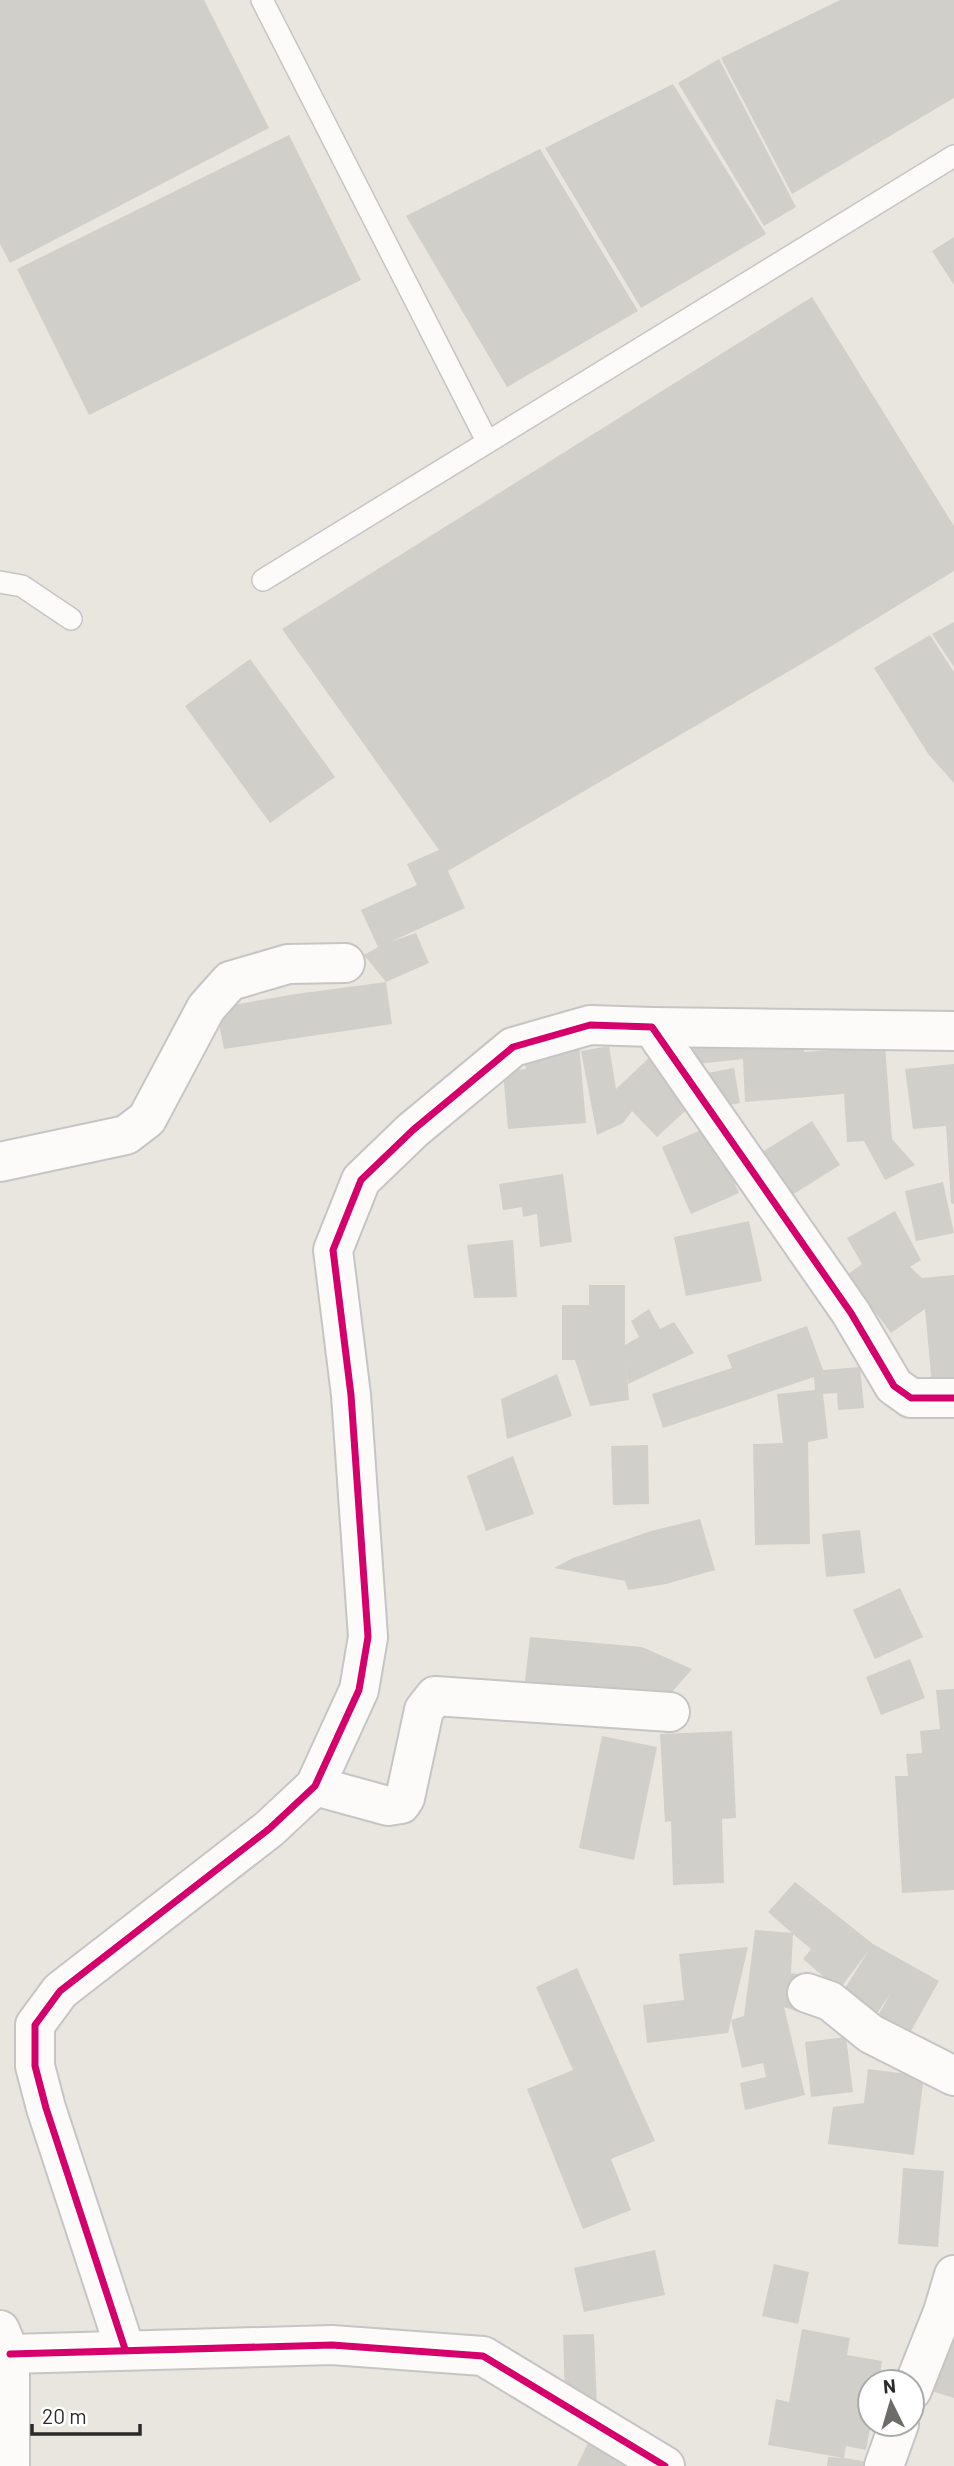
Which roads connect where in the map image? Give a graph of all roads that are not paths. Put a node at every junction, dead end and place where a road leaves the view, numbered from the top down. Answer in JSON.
{"nodes":[{"id":1,"x":262,"y":0,"type":"edge"},
{"id":2,"x":954,"y":156,"type":"edge"},
{"id":3,"x":487,"y":441,"type":"junction"},
{"id":4,"x":263,"y":580,"type":"dead end"},
{"id":5,"x":0,"y":582,"type":"edge"},
{"id":6,"x":71,"y":619,"type":"dead end"},
{"id":7,"x":345,"y":963,"type":"dead end"},
{"id":8,"x":652,"y":1027,"type":"junction"},
{"id":9,"x":954,"y":1031,"type":"edge"},
{"id":10,"x":0,"y":1162,"type":"edge"},
{"id":11,"x":954,"y":1398,"type":"edge"},
{"id":12,"x":670,"y":1712,"type":"dead end"},
{"id":13,"x":315,"y":1786,"type":"junction"},
{"id":14,"x":807,"y":1993,"type":"dead end"},
{"id":15,"x":954,"y":2076,"type":"edge"},
{"id":16,"x":954,"y":2275,"type":"edge"},
{"id":17,"x":5,"y":2342,"type":"edge"},
{"id":18,"x":125,"y":2349,"type":"junction"},
{"id":19,"x":921,"y":2368,"type":"edge"},
{"id":20,"x":894,"y":2438,"type":"edge"},
{"id":21,"x":10,"y":2466,"type":"edge"},
{"id":22,"x":665,"y":2466,"type":"edge"},
{"id":23,"x":884,"y":2466,"type":"edge"}],
"edges":[{"from":1,"to":3,"type":"lane"},
{"from":2,"to":3,"type":"lane"},
{"from":3,"to":4,"type":"lane"},
{"from":5,"to":6,"type":"lane"},
{"from":7,"to":10,"type":"street"},
{"from":8,"to":9,"type":"street"},
{"from":8,"to":11,"type":"street"},
{"from":8,"to":13,"type":"street"},
{"from":12,"to":13,"type":"street"},
{"from":13,"to":18,"type":"street"},
{"from":14,"to":15,"type":"street"},
{"from":16,"to":19,"type":"street"},
{"from":17,"to":18,"type":"street"},
{"from":17,"to":21,"type":"street"},
{"from":18,"to":22,"type":"street"},
{"from":20,"to":23,"type":"street"}]}
